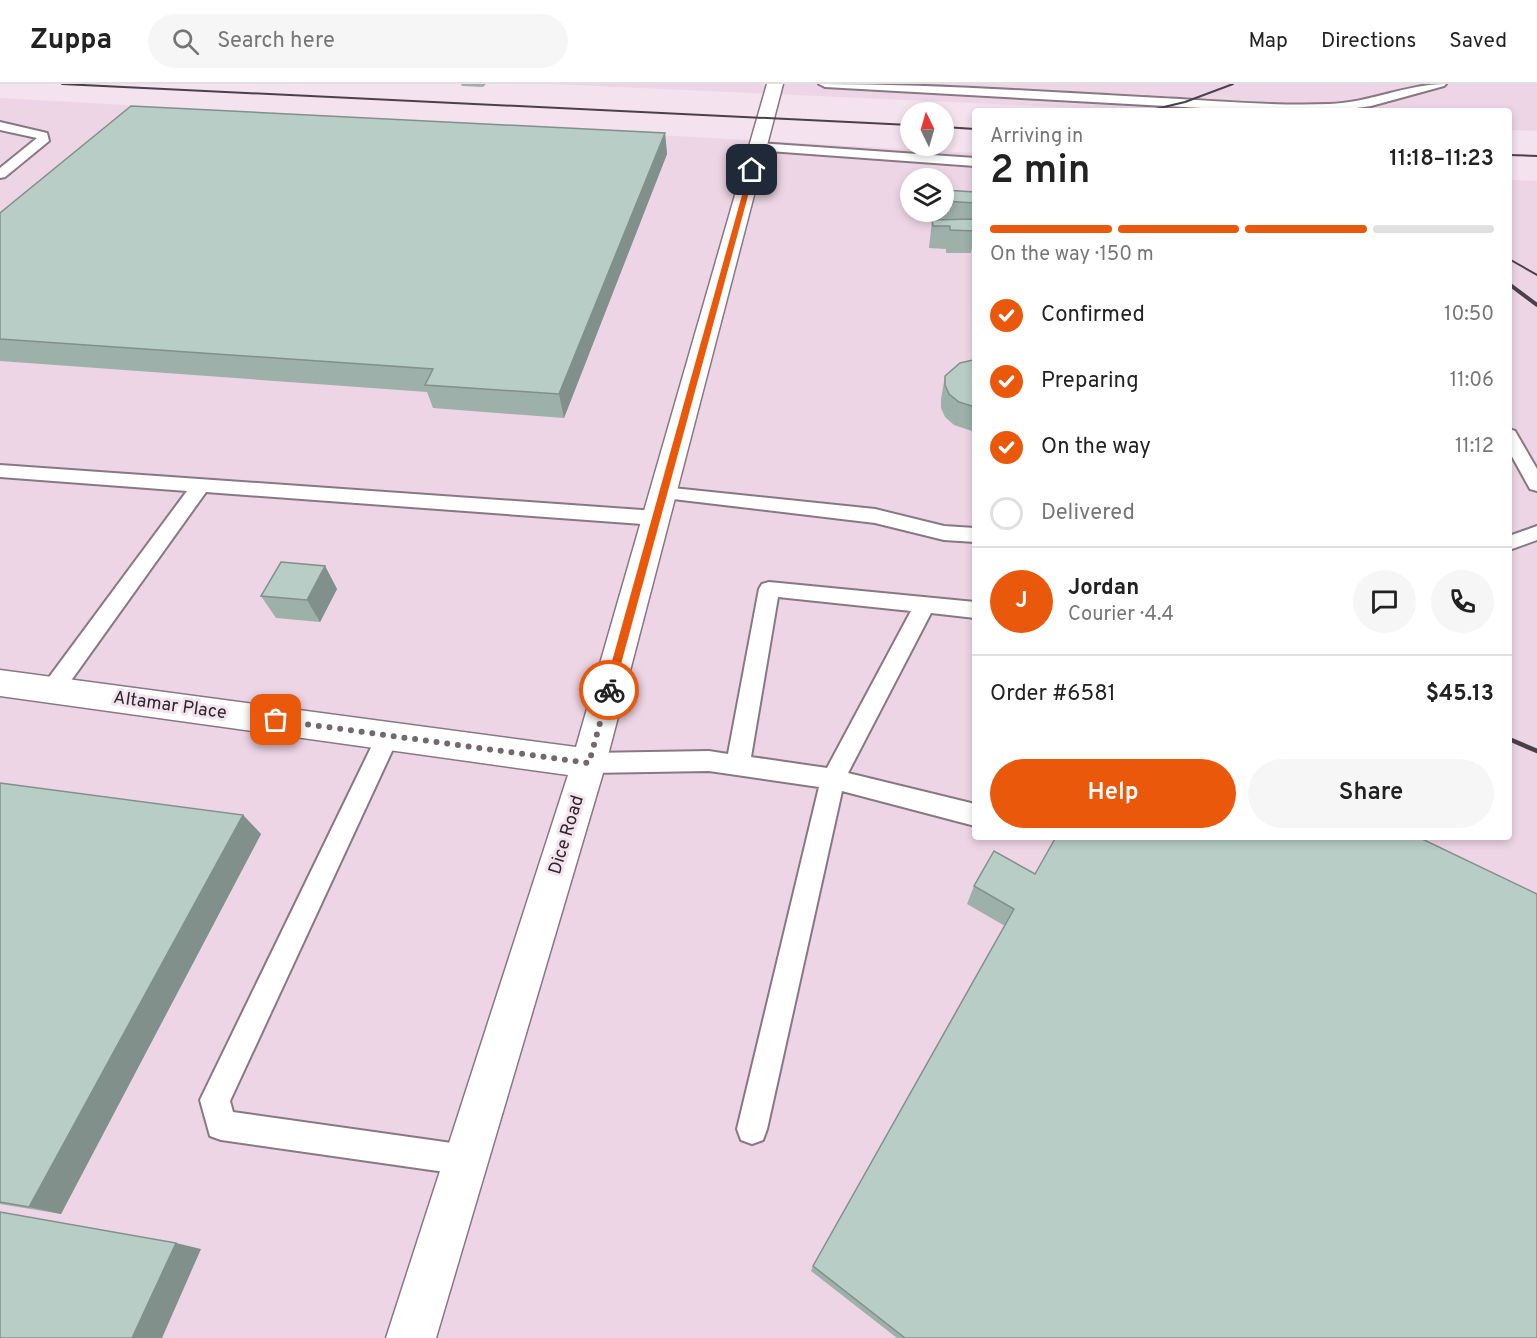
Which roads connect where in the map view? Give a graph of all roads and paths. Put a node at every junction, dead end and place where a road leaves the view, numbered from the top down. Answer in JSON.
{"nodes":[{"id":1,"x":775,"y":84,"type":"edge"},
{"id":2,"x":825,"y":84,"type":"edge"},
{"id":3,"x":1440,"y":84,"type":"edge"},
{"id":4,"x":0,"y":126,"type":"edge"},
{"id":5,"x":758,"y":147,"type":"junction"},
{"id":6,"x":972,"y":162,"type":"edge"},
{"id":7,"x":0,"y":174,"type":"edge"},
{"id":8,"x":1512,"y":440,"type":"edge"},
{"id":9,"x":0,"y":471,"type":"edge"},
{"id":10,"x":201,"y":485,"type":"junction"},
{"id":11,"x":1537,"y":485,"type":"edge"},
{"id":12,"x":660,"y":505,"type":"junction"},
{"id":13,"x":1537,"y":533,"type":"edge"},
{"id":14,"x":972,"y":535,"type":"edge"},
{"id":15,"x":1512,"y":542,"type":"edge"},
{"id":16,"x":925,"y":604,"type":"junction"},
{"id":17,"x":972,"y":610,"type":"edge"},
{"id":18,"x":0,"y":683,"type":"edge"},
{"id":19,"x":52,"y":690,"type":"junction"},
{"id":20,"x":388,"y":736,"type":"junction"},
{"id":21,"x":589,"y":763,"type":"junction"},
{"id":22,"x":738,"y":765,"type":"junction"},
{"id":23,"x":833,"y":779,"type":"junction"},
{"id":24,"x":972,"y":814,"type":"edge"},
{"id":25,"x":752,"y":1129,"type":"dead end"},
{"id":26,"x":466,"y":1160,"type":"junction"},
{"id":27,"x":411,"y":1338,"type":"edge"}],
"edges":[{"from":1,"to":5,"type":"street","name":"Dice Road"},
{"from":2,"to":3,"type":"lane"},
{"from":4,"to":7,"type":"lane"},
{"from":5,"to":6,"type":"lane"},
{"from":5,"to":12,"type":"street","name":"Dice Road"},
{"from":8,"to":11,"type":"lane"},
{"from":9,"to":10,"type":"lane"},
{"from":10,"to":12,"type":"lane"},
{"from":10,"to":19,"type":"lane"},
{"from":12,"to":14,"type":"lane"},
{"from":12,"to":21,"type":"street","name":"Dice Road"},
{"from":13,"to":15,"type":"lane"},
{"from":16,"to":17,"type":"lane"},
{"from":16,"to":22,"type":"lane"},
{"from":16,"to":23,"type":"lane"},
{"from":18,"to":19,"type":"street","name":"Altamar Place"},
{"from":19,"to":20,"type":"street","name":"Altamar Place"},
{"from":20,"to":21,"type":"street","name":"Altamar Place"},
{"from":20,"to":26,"type":"lane"},
{"from":21,"to":22,"type":"lane"},
{"from":21,"to":26,"type":"street","name":"Dice Road"},
{"from":22,"to":23,"type":"lane"},
{"from":23,"to":24,"type":"lane"},
{"from":23,"to":25,"type":"lane"},
{"from":26,"to":27,"type":"street","name":"Dice Road"}]}
